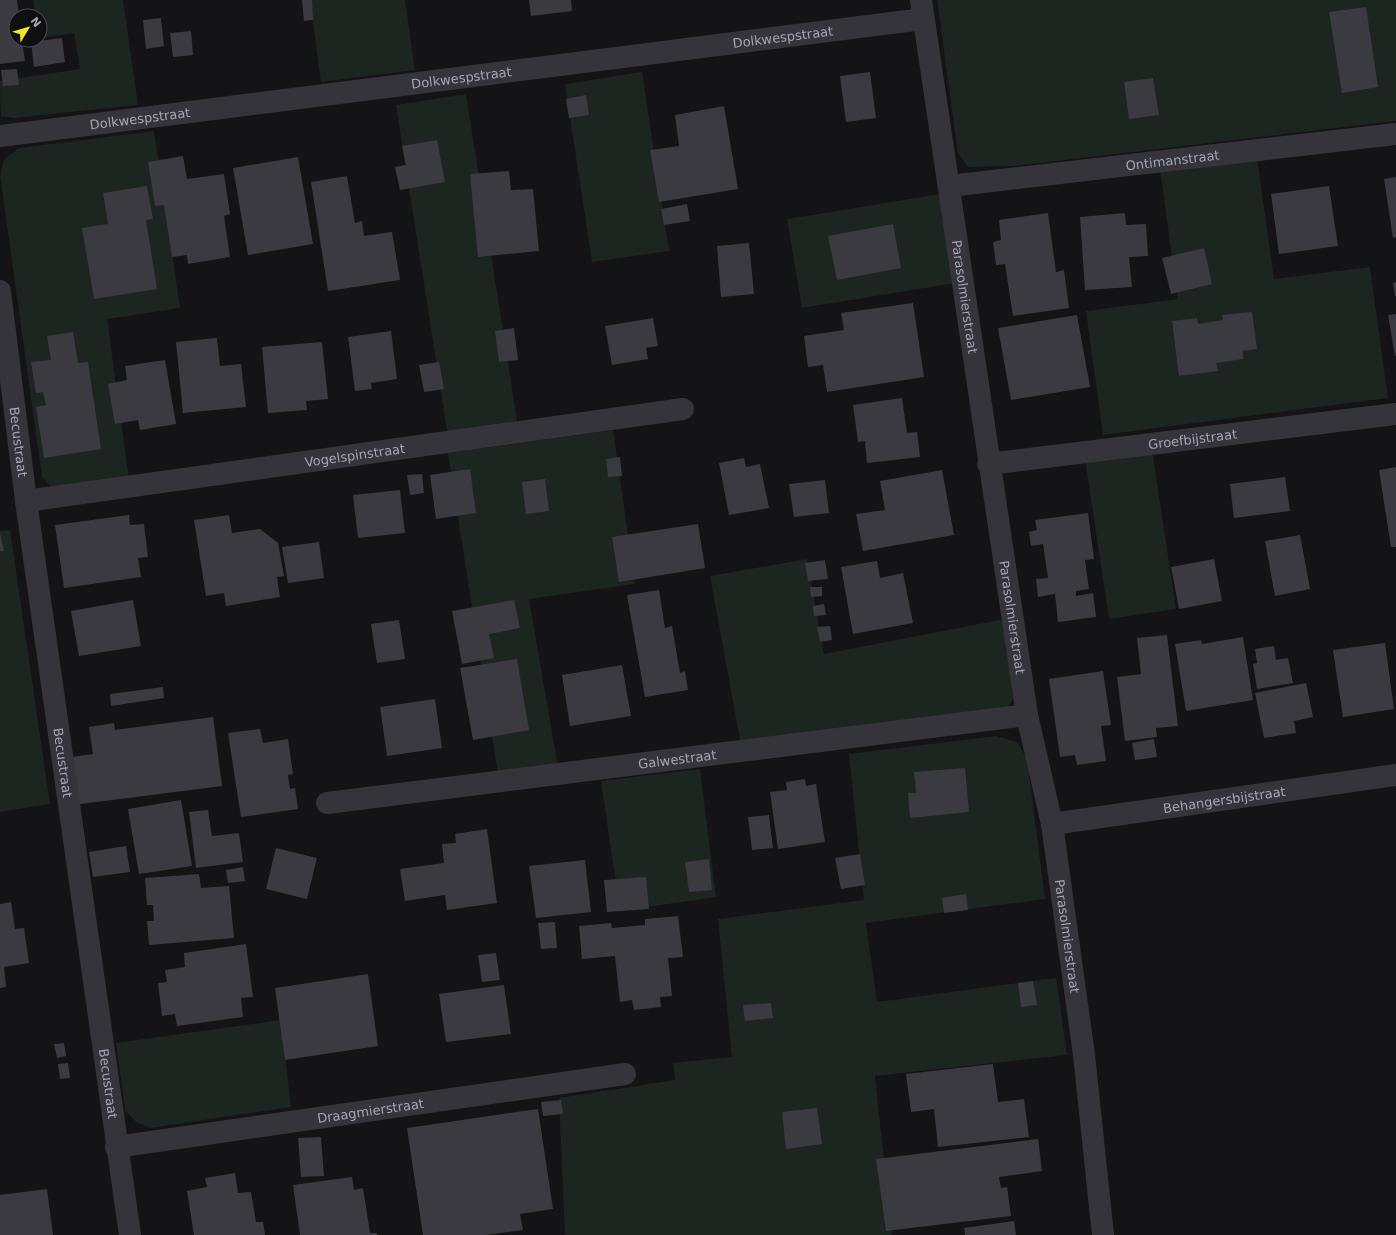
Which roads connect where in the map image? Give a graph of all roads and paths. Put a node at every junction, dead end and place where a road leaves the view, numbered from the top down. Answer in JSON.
{"nodes":[{"id":1,"x":922,"y":9,"type":"edge"},
{"id":2,"x":1396,"y":134,"type":"edge"},
{"id":3,"x":0,"y":136,"type":"edge"},
{"id":4,"x":949,"y":186,"type":"junction"},
{"id":5,"x":0,"y":291,"type":"edge"},
{"id":6,"x":683,"y":409,"type":"dead end"},
{"id":7,"x":1396,"y":414,"type":"edge"},
{"id":8,"x":988,"y":464,"type":"junction"},
{"id":9,"x":26,"y":501,"type":"junction"},
{"id":10,"x":1027,"y":715,"type":"junction"},
{"id":11,"x":1396,"y":774,"type":"edge"},
{"id":12,"x":327,"y":803,"type":"dead end"},
{"id":13,"x":1052,"y":824,"type":"junction"},
{"id":14,"x":624,"y":1074,"type":"dead end"},
{"id":15,"x":116,"y":1147,"type":"junction"},
{"id":16,"x":130,"y":1235,"type":"edge"},
{"id":17,"x":1103,"y":1235,"type":"edge"}],
"edges":[{"from":1,"to":3,"type":"street","name":"Dolkwespstraat"},
{"from":1,"to":4,"type":"street","name":"Parasolmierstraat"},
{"from":2,"to":4,"type":"street","name":"Ontimanstraat"},
{"from":4,"to":8,"type":"street","name":"Parasolmierstraat"},
{"from":5,"to":9,"type":"street","name":"Becustraat"},
{"from":6,"to":9,"type":"street","name":"Vogelspinstraat"},
{"from":7,"to":8,"type":"street","name":"Groefbijstraat"},
{"from":8,"to":10,"type":"street","name":"Parasolmierstraat"},
{"from":9,"to":15,"type":"street","name":"Becustraat"},
{"from":10,"to":12,"type":"street","name":"Galwestraat"},
{"from":10,"to":13,"type":"street","name":"Parasolmierstraat"},
{"from":11,"to":13,"type":"street","name":"Behangersbijstraat"},
{"from":13,"to":17,"type":"street","name":"Parasolmierstraat"},
{"from":14,"to":15,"type":"street","name":"Draagmierstraat"},
{"from":15,"to":16,"type":"street","name":"Becustraat"}]}
